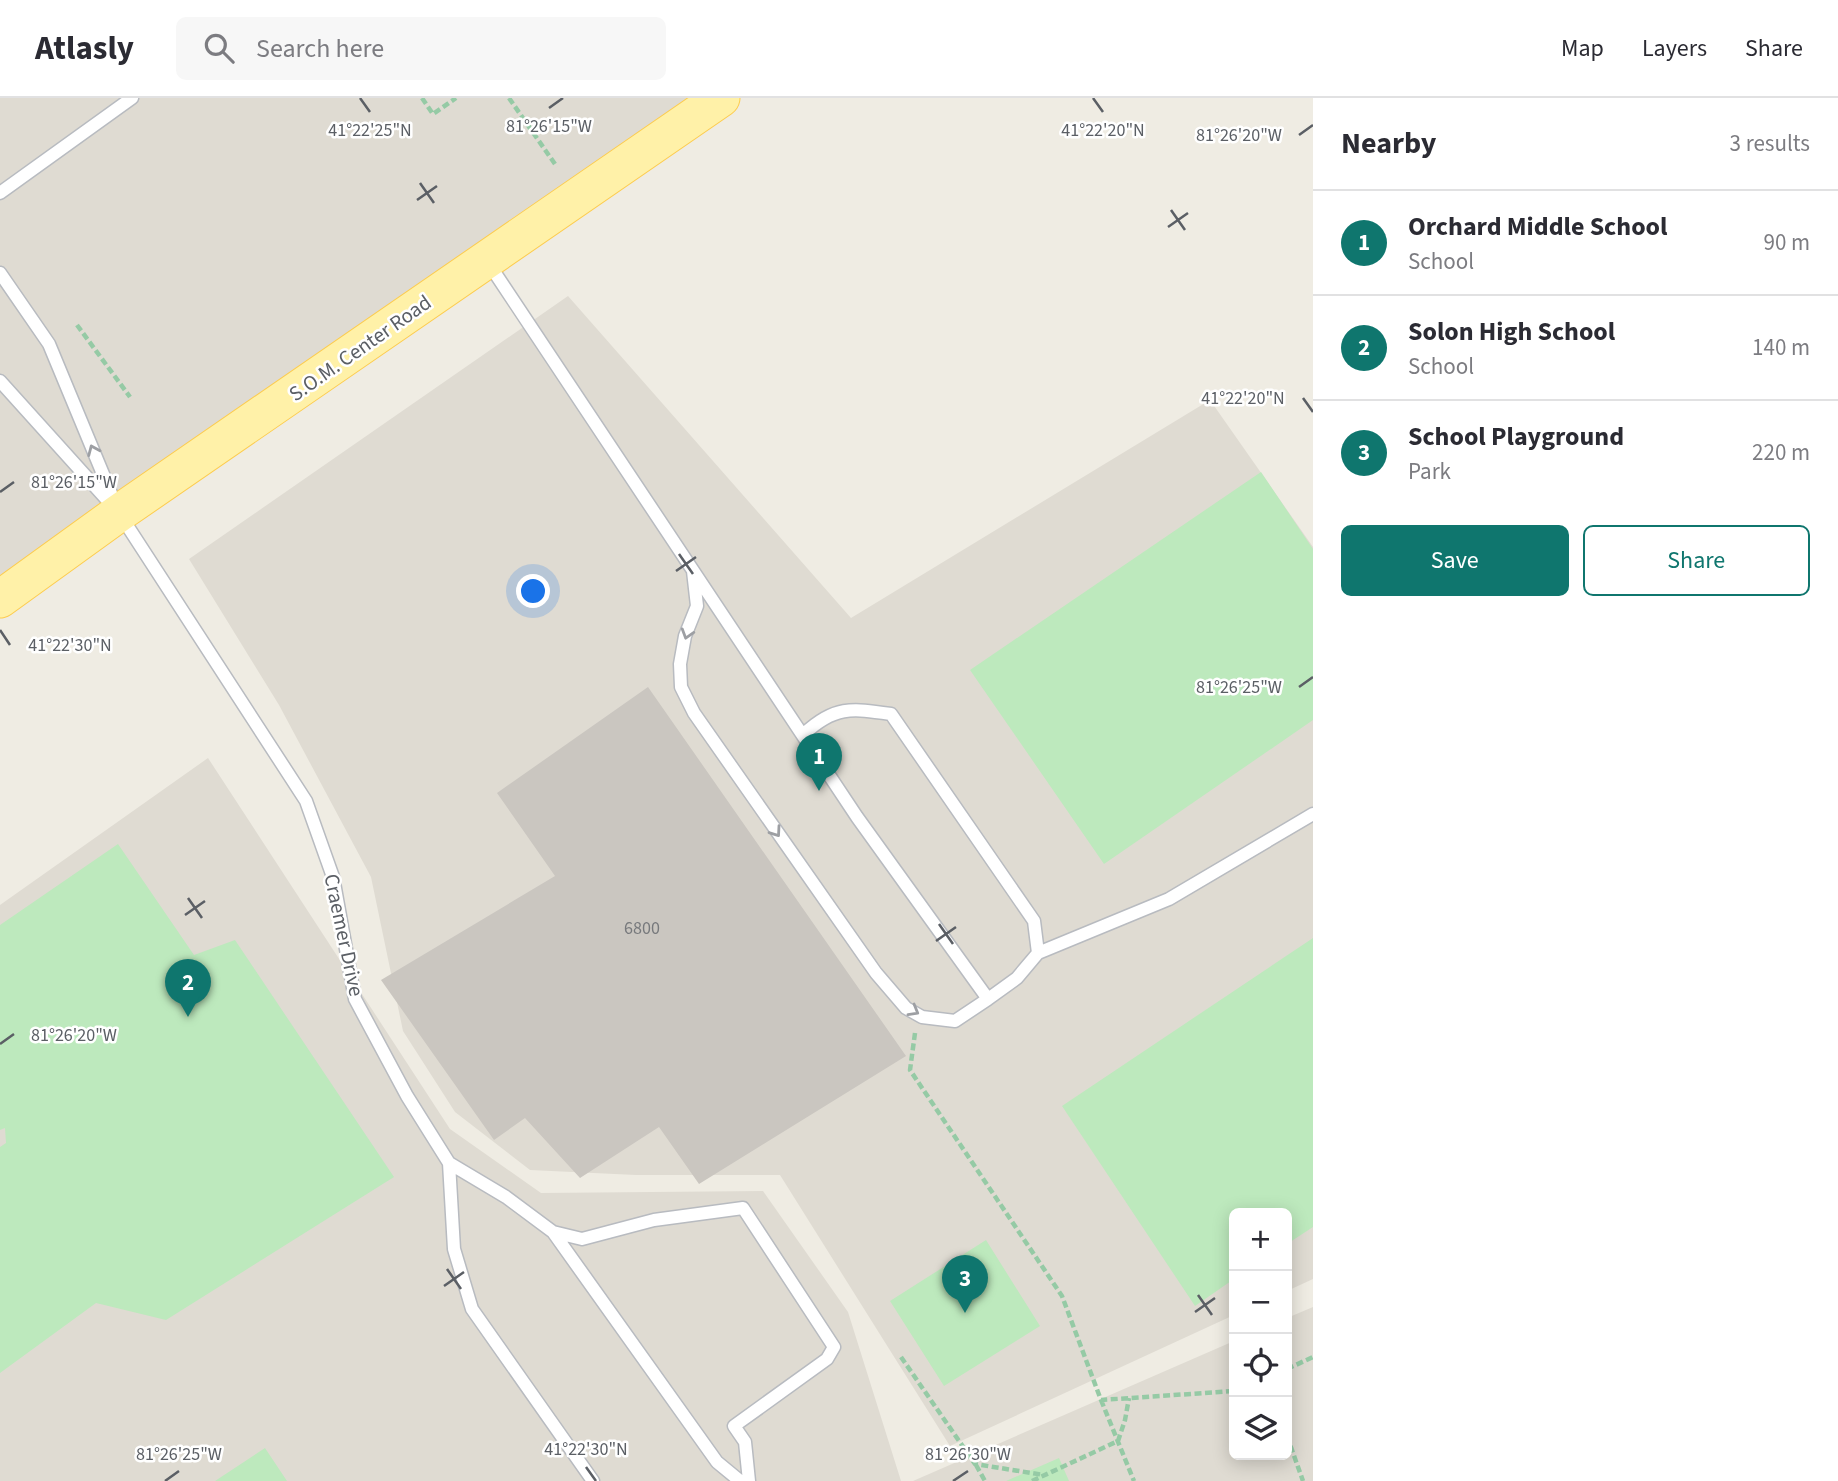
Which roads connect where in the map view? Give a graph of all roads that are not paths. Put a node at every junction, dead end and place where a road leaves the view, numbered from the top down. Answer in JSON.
{"nodes":[{"id":1,"x":132,"y":98,"type":"edge"},
{"id":2,"x":721,"y":98,"type":"edge"},
{"id":3,"x":0,"y":192,"type":"edge"},
{"id":4,"x":487,"y":261,"type":"junction"},
{"id":5,"x":0,"y":273,"type":"edge"},
{"id":6,"x":0,"y":381,"type":"edge"},
{"id":7,"x":119,"y":513,"type":"junction"},
{"id":8,"x":693,"y":568,"type":"junction"},
{"id":9,"x":0,"y":599,"type":"edge"},
{"id":10,"x":803,"y":734,"type":"junction"},
{"id":11,"x":1313,"y":814,"type":"edge"},
{"id":12,"x":1038,"y":953,"type":"junction"},
{"id":13,"x":988,"y":999,"type":"junction"},
{"id":14,"x":449,"y":1163,"type":"junction"},
{"id":15,"x":553,"y":1232,"type":"junction"},
{"id":16,"x":593,"y":1481,"type":"edge"},
{"id":17,"x":740,"y":1481,"type":"edge"},
{"id":18,"x":749,"y":1481,"type":"edge"}],
"edges":[{"from":1,"to":3,"type":"lane"},
{"from":2,"to":4,"type":"main road","name":"S.O.M. Center Road"},
{"from":4,"to":7,"type":"main road","name":"S.O.M. Center Road"},
{"from":4,"to":8,"type":"lane"},
{"from":7,"to":5,"type":"lane","one_way":true},
{"from":6,"to":7,"type":"lane"},
{"from":7,"to":9,"type":"main road","name":"S.O.M. Center Road"},
{"from":7,"to":14,"type":"lane","name":"Craemer Drive"},
{"from":8,"to":10,"type":"lane"},
{"from":8,"to":13,"type":"lane","one_way":true},
{"from":10,"to":12,"type":"lane"},
{"from":10,"to":13,"type":"lane"},
{"from":11,"to":12,"type":"lane"},
{"from":12,"to":13,"type":"lane"},
{"from":14,"to":15,"type":"lane","name":"Craemer Drive"},
{"from":14,"to":16,"type":"lane"},
{"from":15,"to":17,"type":"lane"},
{"from":15,"to":18,"type":"lane","name":"Craemer Drive"}]}
